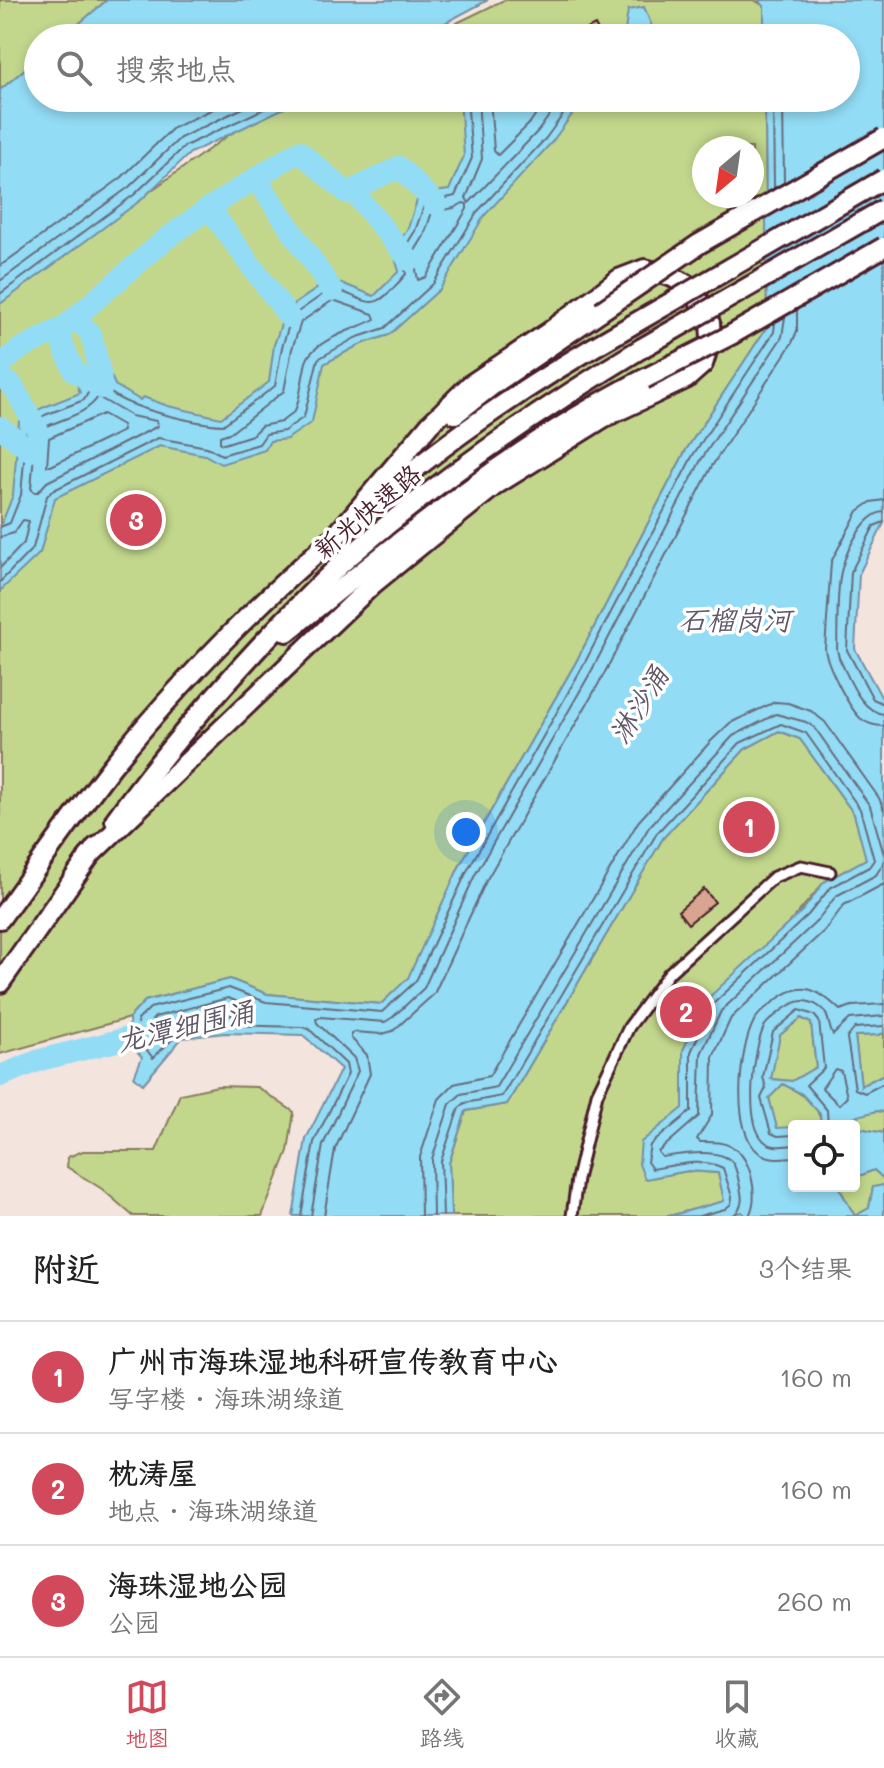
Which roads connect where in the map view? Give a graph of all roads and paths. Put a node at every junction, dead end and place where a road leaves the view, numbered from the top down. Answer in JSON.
{"nodes":[{"id":1,"x":884,"y":138,"type":"edge"},
{"id":2,"x":884,"y":179,"type":"edge"},
{"id":3,"x":884,"y":209,"type":"edge"},
{"id":4,"x":884,"y":247,"type":"edge"},
{"id":5,"x":338,"y":533,"type":"junction"},
{"id":6,"x":232,"y":676,"type":"junction"},
{"id":7,"x":88,"y":857,"type":"junction"},
{"id":8,"x":830,"y":872,"type":"dead end"},
{"id":9,"x":0,"y":919,"type":"edge"},
{"id":10,"x":0,"y":983,"type":"edge"},
{"id":11,"x":572,"y":1216,"type":"edge"}],
"edges":[{"from":1,"to":5,"type":"highway","bridge":true},
{"from":2,"to":5,"type":"highway","name":"新光快速路","bridge":true},
{"from":3,"to":6,"type":"highway","name":"新光快速路","bridge":true},
{"from":4,"to":6,"type":"highway","bridge":true},
{"from":5,"to":7,"type":"highway"},
{"from":5,"to":9,"type":"highway","name":"新光快速路"},
{"from":6,"to":7,"type":"highway","name":"新光快速路"},
{"from":7,"to":10,"type":"highway","name":"新光快速路"},
{"from":8,"to":11,"type":"street"}]}
